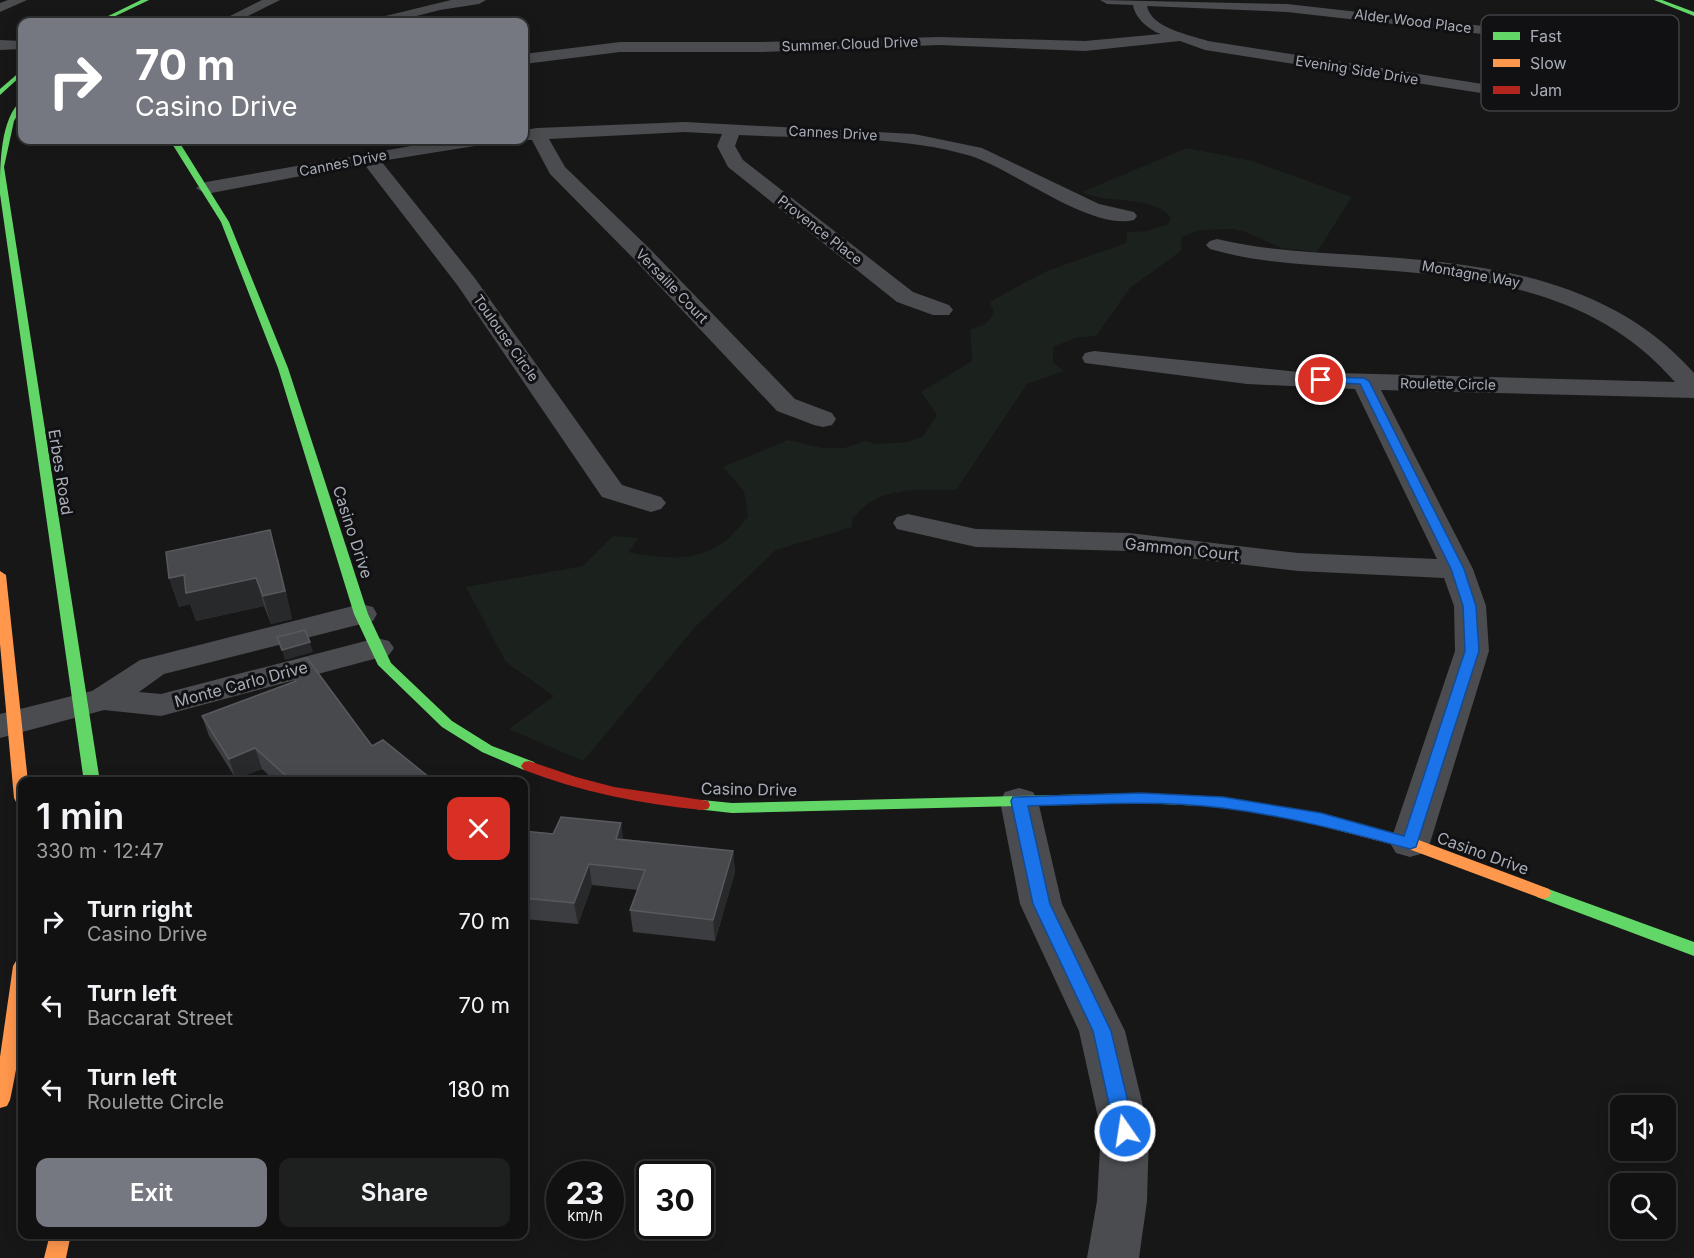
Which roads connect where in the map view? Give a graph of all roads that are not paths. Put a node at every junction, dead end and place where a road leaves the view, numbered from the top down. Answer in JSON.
{"nodes":[{"id":1,"x":20,"y":0,"type":"edge"},
{"id":2,"x":146,"y":0,"type":"edge"},
{"id":3,"x":273,"y":0,"type":"edge"},
{"id":4,"x":479,"y":0,"type":"edge"},
{"id":5,"x":1107,"y":0,"type":"edge"},
{"id":6,"x":1657,"y":0,"type":"edge"},
{"id":7,"x":1139,"y":1,"type":"edge"},
{"id":8,"x":162,"y":3,"type":"dead end"},
{"id":9,"x":0,"y":8,"type":"edge"},
{"id":10,"x":1694,"y":14,"type":"edge"},
{"id":11,"x":108,"y":18,"type":"edge"},
{"id":12,"x":133,"y":18,"type":"edge"},
{"id":13,"x":234,"y":18,"type":"edge"},
{"id":14,"x":393,"y":18,"type":"edge"},
{"id":15,"x":1481,"y":29,"type":"edge"},
{"id":16,"x":1178,"y":37,"type":"junction"},
{"id":17,"x":0,"y":45,"type":"edge"},
{"id":18,"x":18,"y":45,"type":"edge"},
{"id":19,"x":528,"y":58,"type":"edge"},
{"id":20,"x":18,"y":76,"type":"edge"},
{"id":21,"x":1481,"y":89,"type":"edge"},
{"id":22,"x":0,"y":93,"type":"edge"},
{"id":23,"x":18,"y":108,"type":"edge"},
{"id":24,"x":733,"y":128,"type":"junction"},
{"id":25,"x":530,"y":134,"type":"edge"},
{"id":26,"x":176,"y":144,"type":"edge"},
{"id":27,"x":456,"y":144,"type":"edge"},
{"id":28,"x":369,"y":158,"type":"junction"},
{"id":29,"x":0,"y":167,"type":"edge"},
{"id":30,"x":206,"y":188,"type":"junction"},
{"id":31,"x":1127,"y":216,"type":"dead end"},
{"id":32,"x":1217,"y":245,"type":"dead end"},
{"id":33,"x":941,"y":310,"type":"dead end"},
{"id":34,"x":1094,"y":358,"type":"dead end"},
{"id":35,"x":1364,"y":381,"type":"junction"},
{"id":36,"x":1694,"y":389,"type":"edge"},
{"id":37,"x":823,"y":419,"type":"dead end"},
{"id":38,"x":651,"y":503,"type":"dead end"},
{"id":39,"x":908,"y":523,"type":"dead end"},
{"id":40,"x":1458,"y":569,"type":"junction"},
{"id":41,"x":0,"y":575,"type":"edge"},
{"id":42,"x":361,"y":614,"type":"junction"},
{"id":43,"x":377,"y":648,"type":"junction"},
{"id":44,"x":92,"y":702,"type":"junction"},
{"id":45,"x":7,"y":724,"type":"edge"},
{"id":46,"x":92,"y":777,"type":"edge"},
{"id":47,"x":18,"y":778,"type":"edge"},
{"id":48,"x":1018,"y":801,"type":"junction"},
{"id":49,"x":1410,"y":843,"type":"junction"},
{"id":50,"x":1694,"y":949,"type":"edge"},
{"id":51,"x":18,"y":997,"type":"edge"},
{"id":52,"x":0,"y":1100,"type":"edge"},
{"id":53,"x":60,"y":1239,"type":"edge"},
{"id":54,"x":55,"y":1258,"type":"edge"},
{"id":55,"x":1113,"y":1258,"type":"edge"}],
"edges":[{"from":1,"to":9,"type":"street"},
{"from":2,"to":11,"type":"main road"},
{"from":3,"to":13,"type":"street"},
{"from":4,"to":14,"type":"street"},
{"from":5,"to":7,"type":"street","name":"Alder Wood Place"},
{"from":6,"to":10,"type":"main road"},
{"from":7,"to":15,"type":"street","name":"Alder Wood Place"},
{"from":7,"to":16,"type":"street","name":"Evening Side Drive"},
{"from":8,"to":12,"type":"main road"},
{"from":16,"to":19,"type":"street","name":"Summer Cloud Drive"},
{"from":16,"to":21,"type":"street","name":"Evening Side Drive"},
{"from":17,"to":18,"type":"street"},
{"from":20,"to":22,"type":"main road"},
{"from":23,"to":29,"type":"main road","name":"Erbes Road"},
{"from":24,"to":25,"type":"street","name":"Cannes Drive"},
{"from":24,"to":31,"type":"street","name":"Cannes Drive"},
{"from":24,"to":33,"type":"street","name":"Provence Place"},
{"from":25,"to":37,"type":"street","name":"Versaille Court"},
{"from":26,"to":30,"type":"main road","name":"Casino Drive"},
{"from":27,"to":28,"type":"street","name":"Cannes Drive"},
{"from":28,"to":30,"type":"street","name":"Cannes Drive"},
{"from":28,"to":38,"type":"street","name":"Toulouse Circle"},
{"from":29,"to":44,"type":"main road","name":"Erbes Road"},
{"from":30,"to":42,"type":"main road","name":"Casino Drive"},
{"from":32,"to":36,"type":"street","name":"Montagne Way"},
{"from":34,"to":35,"type":"street","name":"Roulette Circle"},
{"from":35,"to":36,"type":"street","name":"Roulette Circle"},
{"from":35,"to":40,"type":"street"},
{"from":39,"to":40,"type":"street","name":"Gammon Court"},
{"from":40,"to":49,"type":"street"},
{"from":41,"to":45,"type":"main road"},
{"from":42,"to":43,"type":"main road","name":"Casino Drive"},
{"from":42,"to":44,"type":"street","name":"Monte Carlo Drive"},
{"from":43,"to":44,"type":"street","name":"Monte Carlo Drive"},
{"from":43,"to":48,"type":"main road","name":"Casino Drive"},
{"from":44,"to":45,"type":"street","name":"Monte Carlo Drive"},
{"from":44,"to":46,"type":"main road","name":"Erbes Road"},
{"from":45,"to":47,"type":"main road"},
{"from":48,"to":49,"type":"main road","name":"Casino Drive"},
{"from":48,"to":55,"type":"street"},
{"from":49,"to":50,"type":"main road","name":"Casino Drive"},
{"from":51,"to":52,"type":"main road"},
{"from":53,"to":54,"type":"main road"}]}
